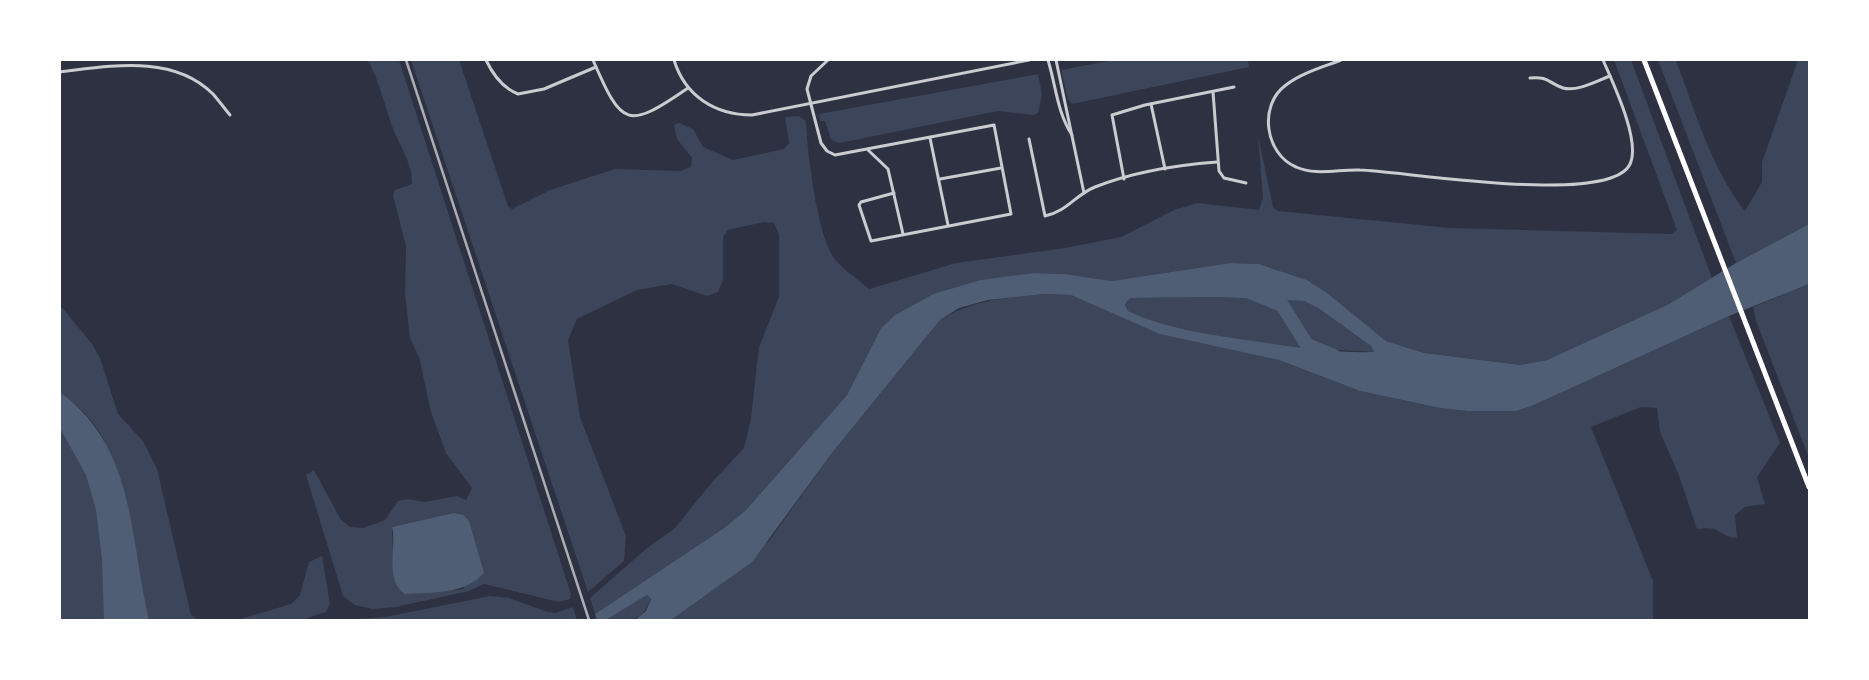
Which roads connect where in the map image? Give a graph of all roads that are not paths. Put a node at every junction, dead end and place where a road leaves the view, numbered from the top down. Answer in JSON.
{"nodes":[{"id":1,"x":486,"y":60,"type":"edge"},
{"id":2,"x":593,"y":60,"type":"edge"},
{"id":3,"x":674,"y":60,"type":"edge"},
{"id":4,"x":828,"y":60,"type":"edge"},
{"id":5,"x":1029,"y":60,"type":"edge"},
{"id":6,"x":1048,"y":60,"type":"edge"},
{"id":7,"x":1056,"y":60,"type":"edge"},
{"id":8,"x":1341,"y":60,"type":"edge"},
{"id":9,"x":1603,"y":60,"type":"edge"},
{"id":10,"x":1644,"y":60,"type":"edge"},
{"id":11,"x":596,"y":67,"type":"junction"},
{"id":12,"x":60,"y":72,"type":"edge"},
{"id":13,"x":1610,"y":76,"type":"junction"},
{"id":14,"x":1530,"y":78,"type":"dead end"},
{"id":15,"x":1234,"y":87,"type":"dead end"},
{"id":16,"x":688,"y":88,"type":"junction"},
{"id":17,"x":1212,"y":92,"type":"junction"},
{"id":18,"x":809,"y":103,"type":"junction"},
{"id":19,"x":1152,"y":104,"type":"junction"},
{"id":20,"x":230,"y":116,"type":"dead end"},
{"id":21,"x":1074,"y":137,"type":"junction"},
{"id":22,"x":930,"y":138,"type":"junction"},
{"id":23,"x":1029,"y":139,"type":"dead end"},
{"id":24,"x":868,"y":150,"type":"junction"},
{"id":25,"x":1217,"y":162,"type":"junction"},
{"id":26,"x":1001,"y":168,"type":"junction"},
{"id":27,"x":1165,"y":169,"type":"junction"},
{"id":28,"x":940,"y":179,"type":"junction"},
{"id":29,"x":1124,"y":179,"type":"junction"},
{"id":30,"x":1246,"y":183,"type":"dead end"},
{"id":31,"x":894,"y":193,"type":"junction"},
{"id":32,"x":1084,"y":193,"type":"junction"},
{"id":33,"x":948,"y":225,"type":"junction"},
{"id":34,"x":903,"y":234,"type":"junction"},
{"id":35,"x":1809,"y":487,"type":"edge"}],
"edges":[{"from":1,"to":11,"type":"street"},
{"from":2,"to":11,"type":"street"},
{"from":3,"to":16,"type":"street"},
{"from":4,"to":18,"type":"street"},
{"from":5,"to":18,"type":"street"},
{"from":6,"to":21,"type":"street"},
{"from":7,"to":21,"type":"street"},
{"from":8,"to":13,"type":"street"},
{"from":9,"to":13,"type":"street"},
{"from":10,"to":35,"type":"main road"},
{"from":11,"to":16,"type":"street"},
{"from":12,"to":20,"type":"street"},
{"from":13,"to":14,"type":"street"},
{"from":15,"to":17,"type":"street"},
{"from":16,"to":18,"type":"street"},
{"from":17,"to":19,"type":"street"},
{"from":17,"to":25,"type":"street"},
{"from":18,"to":24,"type":"street"},
{"from":19,"to":27,"type":"street"},
{"from":19,"to":29,"type":"street"},
{"from":21,"to":32,"type":"street"},
{"from":22,"to":24,"type":"street"},
{"from":22,"to":26,"type":"street"},
{"from":22,"to":28,"type":"street"},
{"from":23,"to":32,"type":"street"},
{"from":24,"to":31,"type":"street"},
{"from":25,"to":27,"type":"street"},
{"from":25,"to":30,"type":"street"},
{"from":26,"to":28,"type":"street"},
{"from":26,"to":33,"type":"street"},
{"from":27,"to":29,"type":"street"},
{"from":28,"to":33,"type":"street"},
{"from":29,"to":32,"type":"street"},
{"from":31,"to":34,"type":"street"},
{"from":31,"to":34,"type":"street"},
{"from":33,"to":34,"type":"street"}]}
